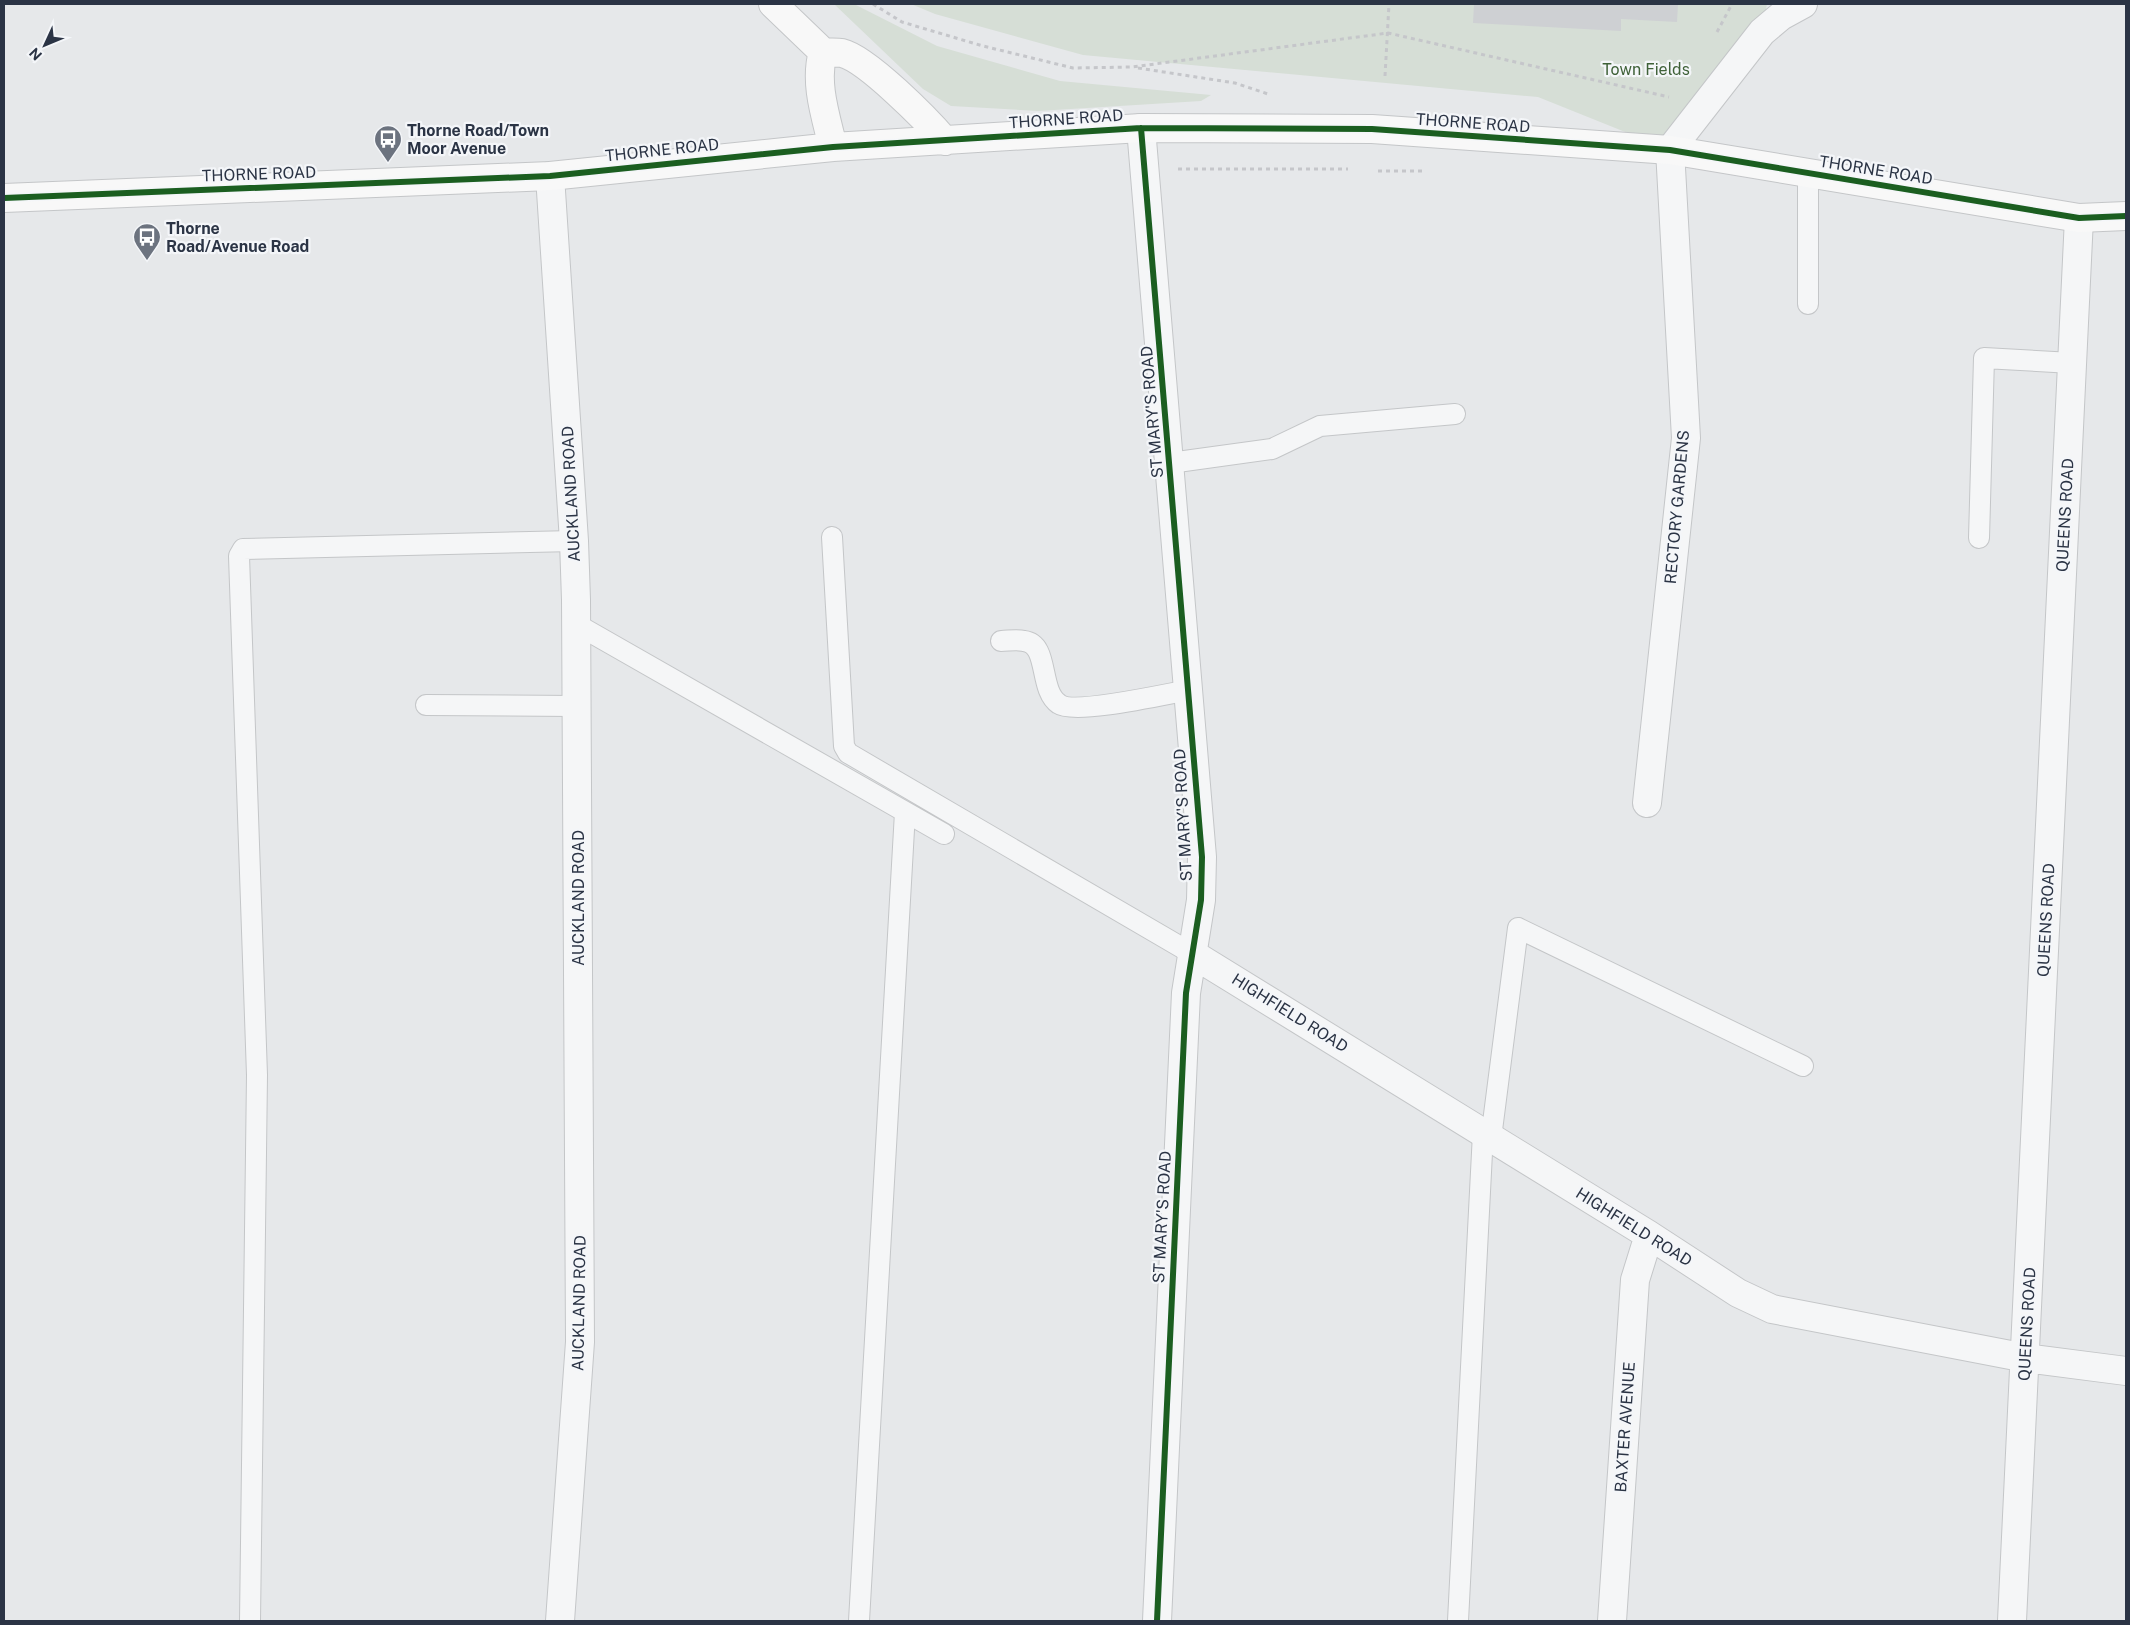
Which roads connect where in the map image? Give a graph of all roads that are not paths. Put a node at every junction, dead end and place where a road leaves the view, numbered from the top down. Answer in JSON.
{"nodes":[{"id":1,"x":773,"y":4,"type":"edge"},
{"id":2,"x":1789,"y":8,"type":"edge"},
{"id":3,"x":823,"y":52,"type":"junction"},
{"id":4,"x":1142,"y":128,"type":"junction"},
{"id":5,"x":945,"y":141,"type":"junction"},
{"id":6,"x":833,"y":147,"type":"junction"},
{"id":7,"x":1670,"y":150,"type":"junction"},
{"id":8,"x":1808,"y":173,"type":"junction"},
{"id":9,"x":550,"y":176,"type":"junction"},
{"id":10,"x":4,"y":198,"type":"edge"},
{"id":11,"x":2126,"y":216,"type":"edge"},
{"id":12,"x":2079,"y":218,"type":"junction"},
{"id":13,"x":1808,"y":304,"type":"dead end"},
{"id":14,"x":2072,"y":363,"type":"junction"},
{"id":15,"x":1455,"y":414,"type":"dead end"},
{"id":16,"x":1170,"y":463,"type":"junction"},
{"id":17,"x":832,"y":537,"type":"dead end"},
{"id":18,"x":1979,"y":538,"type":"dead end"},
{"id":19,"x":574,"y":541,"type":"junction"},
{"id":20,"x":576,"y":624,"type":"junction"},
{"id":21,"x":1000,"y":641,"type":"dead end"},
{"id":22,"x":1189,"y":690,"type":"junction"},
{"id":23,"x":426,"y":705,"type":"dead end"},
{"id":24,"x":576,"y":706,"type":"junction"},
{"id":25,"x":1647,"y":803,"type":"dead end"},
{"id":26,"x":905,"y":812,"type":"junction"},
{"id":27,"x":944,"y":834,"type":"dead end"},
{"id":28,"x":1191,"y":953,"type":"junction"},
{"id":29,"x":1803,"y":1066,"type":"dead end"},
{"id":30,"x":1487,"y":1136,"type":"junction"},
{"id":31,"x":1649,"y":1235,"type":"junction"},
{"id":32,"x":2026,"y":1358,"type":"junction"},
{"id":33,"x":2126,"y":1371,"type":"edge"},
{"id":34,"x":250,"y":1621,"type":"edge"},
{"id":35,"x":560,"y":1621,"type":"edge"},
{"id":36,"x":859,"y":1621,"type":"edge"},
{"id":37,"x":1157,"y":1621,"type":"edge"},
{"id":38,"x":1458,"y":1621,"type":"edge"},
{"id":39,"x":1612,"y":1621,"type":"edge"},
{"id":40,"x":2012,"y":1621,"type":"edge"}],
"edges":[{"from":1,"to":3,"type":"street"},
{"from":2,"to":7,"type":"street"},
{"from":3,"to":5,"type":"street"},
{"from":3,"to":6,"type":"street"},
{"from":4,"to":5,"type":"street","name":"THORNE ROAD"},
{"from":4,"to":7,"type":"street","name":"THORNE ROAD"},
{"from":4,"to":16,"type":"street","name":"ST MARY'S ROAD"},
{"from":5,"to":6,"type":"street","name":"THORNE ROAD"},
{"from":6,"to":9,"type":"street","name":"THORNE ROAD"},
{"from":7,"to":8,"type":"street","name":"THORNE ROAD"},
{"from":7,"to":25,"type":"street","name":"RECTORY GARDENS"},
{"from":8,"to":12,"type":"street","name":"THORNE ROAD"},
{"from":8,"to":13,"type":"lane"},
{"from":9,"to":10,"type":"street","name":"THORNE ROAD"},
{"from":9,"to":19,"type":"street","name":"AUCKLAND ROAD"},
{"from":11,"to":12,"type":"street","name":"THORNE ROAD"},
{"from":12,"to":14,"type":"street","name":"QUEENS ROAD"},
{"from":14,"to":18,"type":"lane"},
{"from":14,"to":32,"type":"street","name":"QUEENS ROAD"},
{"from":15,"to":16,"type":"lane"},
{"from":16,"to":22,"type":"street","name":"ST MARY'S ROAD"},
{"from":17,"to":28,"type":"lane"},
{"from":19,"to":20,"type":"street","name":"AUCKLAND ROAD"},
{"from":19,"to":34,"type":"lane"},
{"from":20,"to":24,"type":"street","name":"AUCKLAND ROAD"},
{"from":20,"to":26,"type":"lane"},
{"from":21,"to":22,"type":"lane"},
{"from":22,"to":28,"type":"street","name":"ST MARY'S ROAD"},
{"from":23,"to":24,"type":"lane"},
{"from":24,"to":35,"type":"street","name":"AUCKLAND ROAD"},
{"from":26,"to":27,"type":"lane"},
{"from":26,"to":36,"type":"lane"},
{"from":28,"to":30,"type":"street","name":"HIGHFIELD ROAD"},
{"from":28,"to":37,"type":"street","name":"ST MARY'S ROAD"},
{"from":29,"to":30,"type":"lane"},
{"from":30,"to":31,"type":"street","name":"HIGHFIELD ROAD"},
{"from":30,"to":38,"type":"lane"},
{"from":31,"to":32,"type":"street","name":"HIGHFIELD ROAD"},
{"from":31,"to":39,"type":"street","name":"BAXTER AVENUE"},
{"from":32,"to":33,"type":"street","name":"HIGHFIELD ROAD"},
{"from":32,"to":40,"type":"street","name":"QUEENS ROAD"}]}
